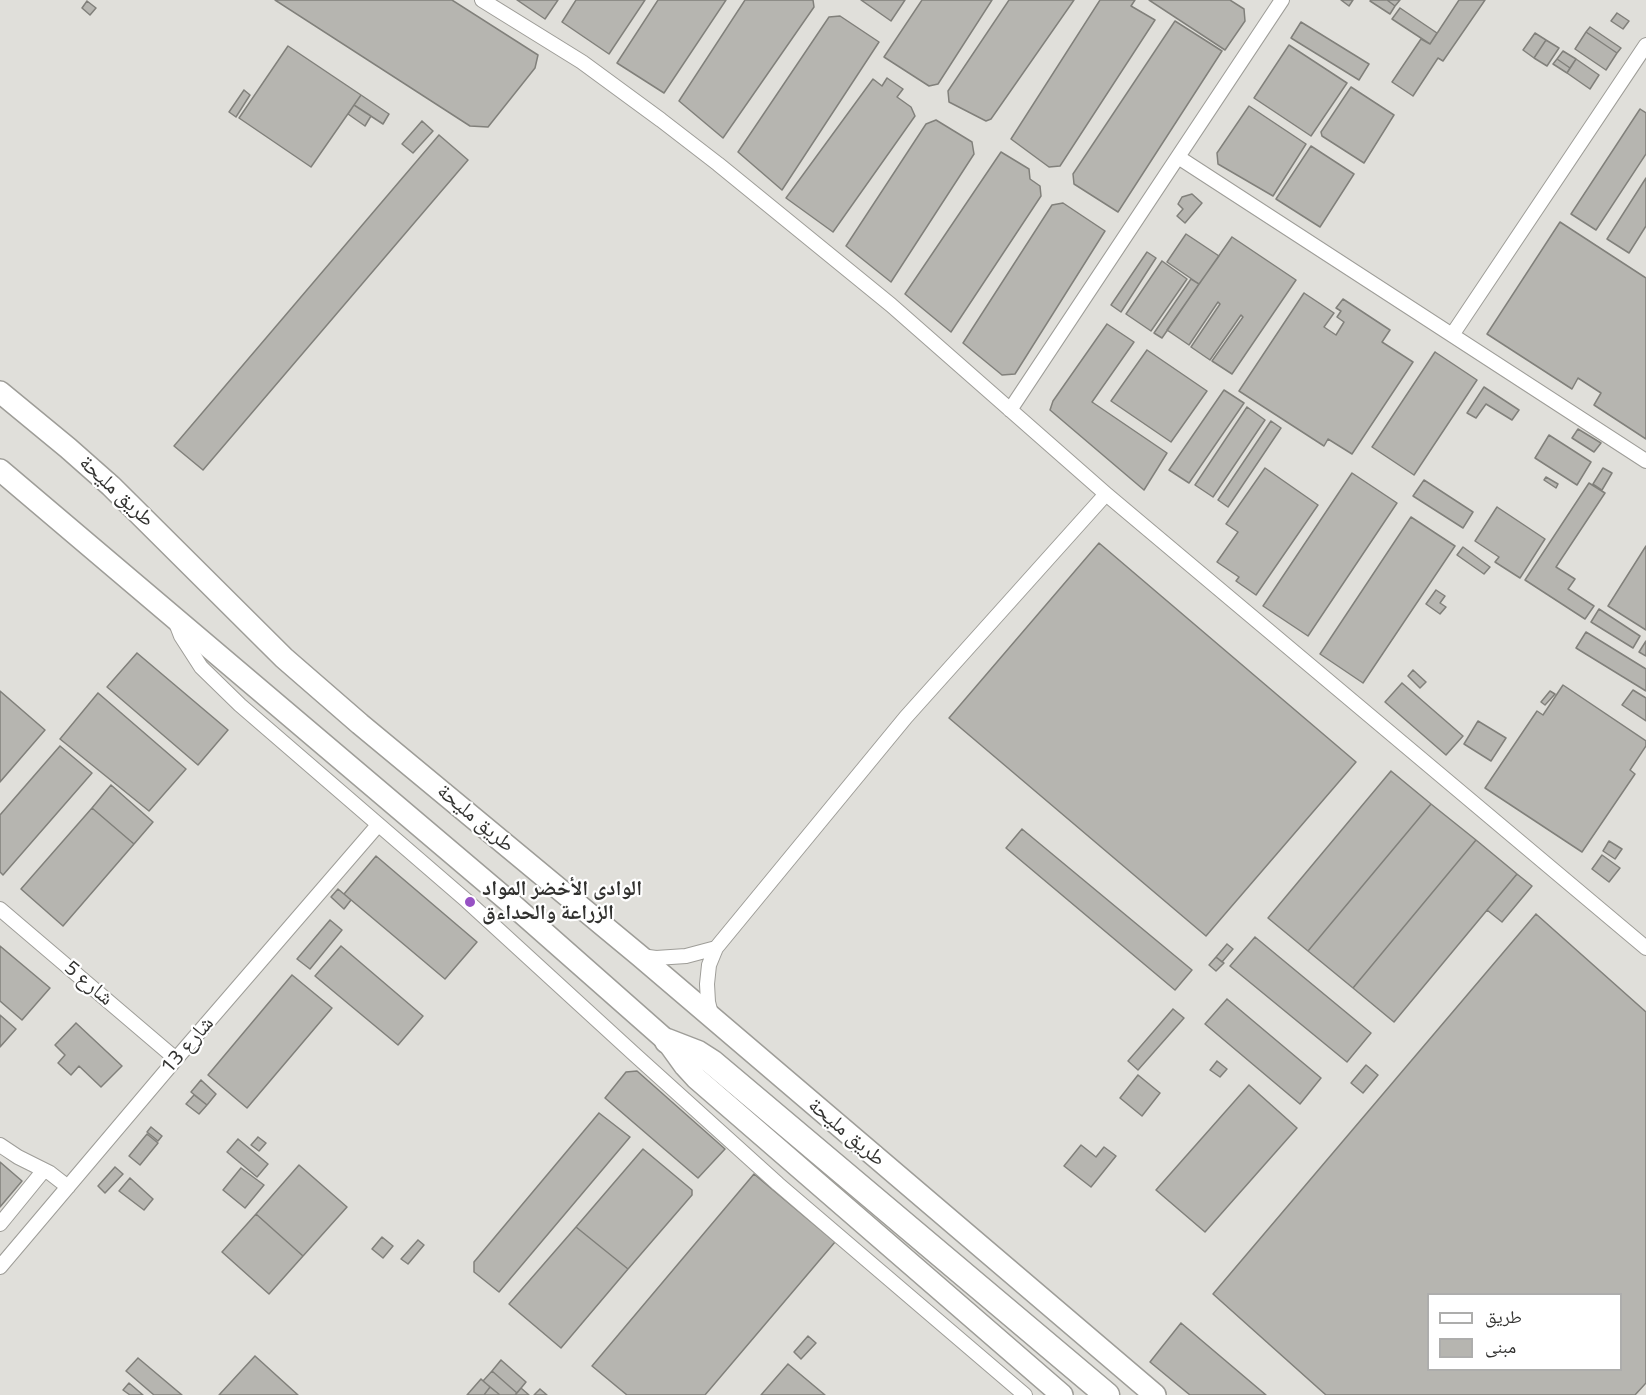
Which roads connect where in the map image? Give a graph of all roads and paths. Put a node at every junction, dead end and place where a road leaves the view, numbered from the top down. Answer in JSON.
{"nodes":[{"id":1,"x":482,"y":0,"type":"edge"},
{"id":2,"x":1282,"y":0,"type":"edge"},
{"id":3,"x":1646,"y":45,"type":"edge"},
{"id":4,"x":1640,"y":66,"type":"edge"},
{"id":5,"x":1178,"y":157,"type":"junction"},
{"id":6,"x":1452,"y":335,"type":"junction"},
{"id":7,"x":0,"y":392,"type":"edge"},
{"id":8,"x":1010,"y":410,"type":"junction"},
{"id":9,"x":1646,"y":461,"type":"edge"},
{"id":10,"x":0,"y":470,"type":"edge"},
{"id":11,"x":1106,"y":495,"type":"junction"},
{"id":12,"x":174,"y":618,"type":"junction"},
{"id":13,"x":378,"y":825,"type":"junction"},
{"id":14,"x":0,"y":909,"type":"edge"},
{"id":15,"x":716,"y":948,"type":"junction"},
{"id":16,"x":1646,"y":948,"type":"edge"},
{"id":17,"x":640,"y":956,"type":"junction"},
{"id":18,"x":713,"y":1020,"type":"junction"},
{"id":19,"x":667,"y":1041,"type":"junction"},
{"id":20,"x":177,"y":1059,"type":"junction"},
{"id":21,"x":0,"y":1144,"type":"edge"},
{"id":22,"x":44,"y":1170,"type":"junction"},
{"id":23,"x":68,"y":1187,"type":"junction"},
{"id":24,"x":0,"y":1224,"type":"edge"},
{"id":25,"x":0,"y":1267,"type":"edge"},
{"id":26,"x":1025,"y":1395,"type":"edge"},
{"id":27,"x":1062,"y":1395,"type":"edge"},
{"id":28,"x":1107,"y":1395,"type":"edge"},
{"id":29,"x":1155,"y":1395,"type":"edge"}],
"edges":[{"from":1,"to":8,"type":"street"},
{"from":2,"to":5,"type":"street"},
{"from":3,"to":4,"type":"street"},
{"from":4,"to":6,"type":"street"},
{"from":5,"to":6,"type":"street"},
{"from":5,"to":8,"type":"street"},
{"from":6,"to":9,"type":"street"},
{"from":7,"to":17,"type":"main road","name":"طريق مليحة"},
{"from":8,"to":11,"type":"street"},
{"from":10,"to":12,"type":"main road","name":"طريق مليحة"},
{"from":11,"to":15,"type":"street"},
{"from":11,"to":16,"type":"street"},
{"from":12,"to":13,"type":"street"},
{"from":12,"to":19,"type":"main road","name":"طريق مليحة"},
{"from":13,"to":20,"type":"street","name":"شارع 13"},
{"from":13,"to":26,"type":"street"},
{"from":14,"to":20,"type":"street","name":"شارع 5"},
{"from":15,"to":17,"type":"street"},
{"from":15,"to":18,"type":"street"},
{"from":17,"to":18,"type":"main road","name":"طريق مليحة"},
{"from":18,"to":29,"type":"main road","name":"طريق مليحة"},
{"from":19,"to":27,"type":"main road","name":"طريق مليحة"},
{"from":19,"to":28,"type":"highway"},
{"from":20,"to":23,"type":"street","name":"شارع 13"},
{"from":21,"to":22,"type":"street"},
{"from":22,"to":23,"type":"street"},
{"from":22,"to":24,"type":"street"},
{"from":23,"to":25,"type":"street","name":"شارع 13"}]}
